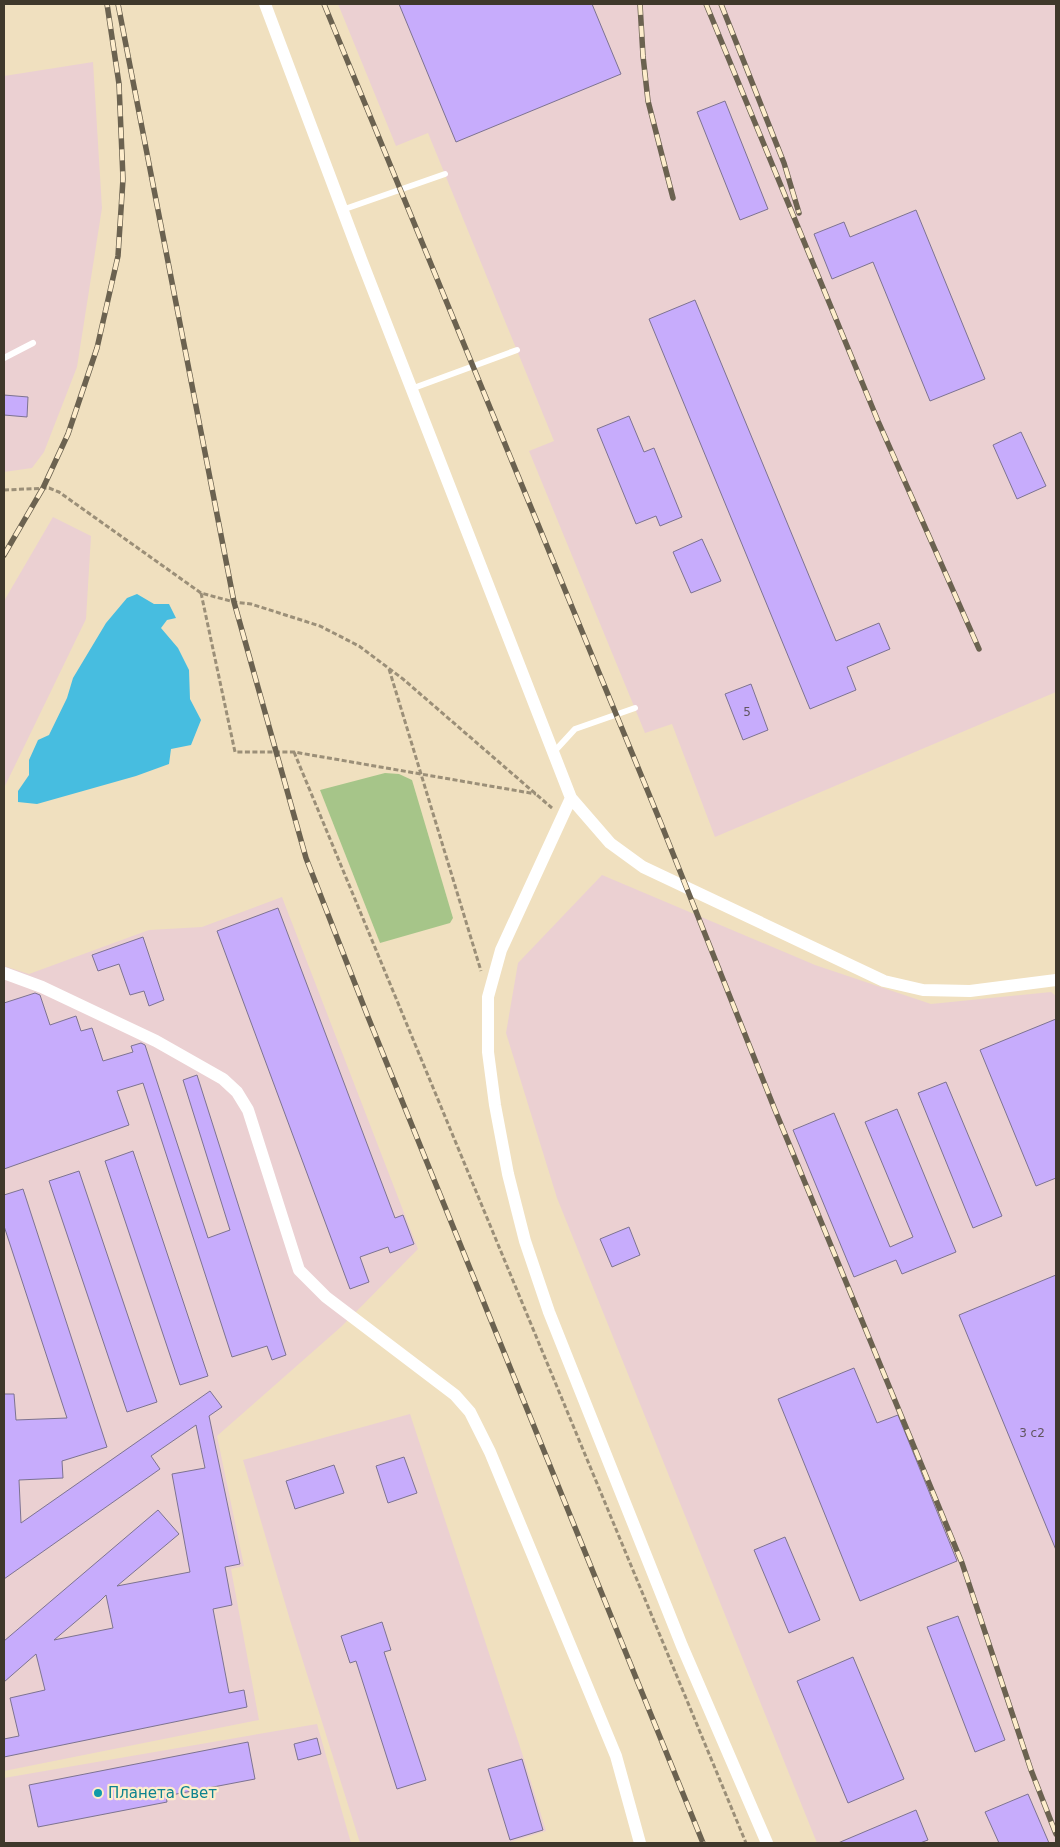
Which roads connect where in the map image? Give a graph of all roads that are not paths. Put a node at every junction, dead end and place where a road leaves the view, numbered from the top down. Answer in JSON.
{"nodes":[{"id":1,"x":265,"y":4,"type":"edge"},
{"id":2,"x":445,"y":174,"type":"dead end"},
{"id":3,"x":342,"y":210,"type":"junction"},
{"id":4,"x":33,"y":343,"type":"dead end"},
{"id":5,"x":517,"y":350,"type":"dead end"},
{"id":6,"x":4,"y":358,"type":"edge"},
{"id":7,"x":411,"y":389,"type":"junction"},
{"id":8,"x":635,"y":708,"type":"dead end"},
{"id":9,"x":553,"y":753,"type":"junction"},
{"id":10,"x":571,"y":798,"type":"junction"},
{"id":11,"x":4,"y":973,"type":"edge"},
{"id":12,"x":1056,"y":980,"type":"edge"},
{"id":13,"x":640,"y":1843,"type":"edge"},
{"id":14,"x":768,"y":1843,"type":"edge"}],
"edges":[{"from":1,"to":3,"type":"street"},
{"from":2,"to":3,"type":"lane"},
{"from":3,"to":7,"type":"street"},
{"from":4,"to":6,"type":"lane"},
{"from":5,"to":7,"type":"lane"},
{"from":7,"to":9,"type":"street"},
{"from":8,"to":9,"type":"lane"},
{"from":9,"to":10,"type":"street"},
{"from":10,"to":12,"type":"street"},
{"from":10,"to":14,"type":"street"},
{"from":11,"to":13,"type":"street"}]}
